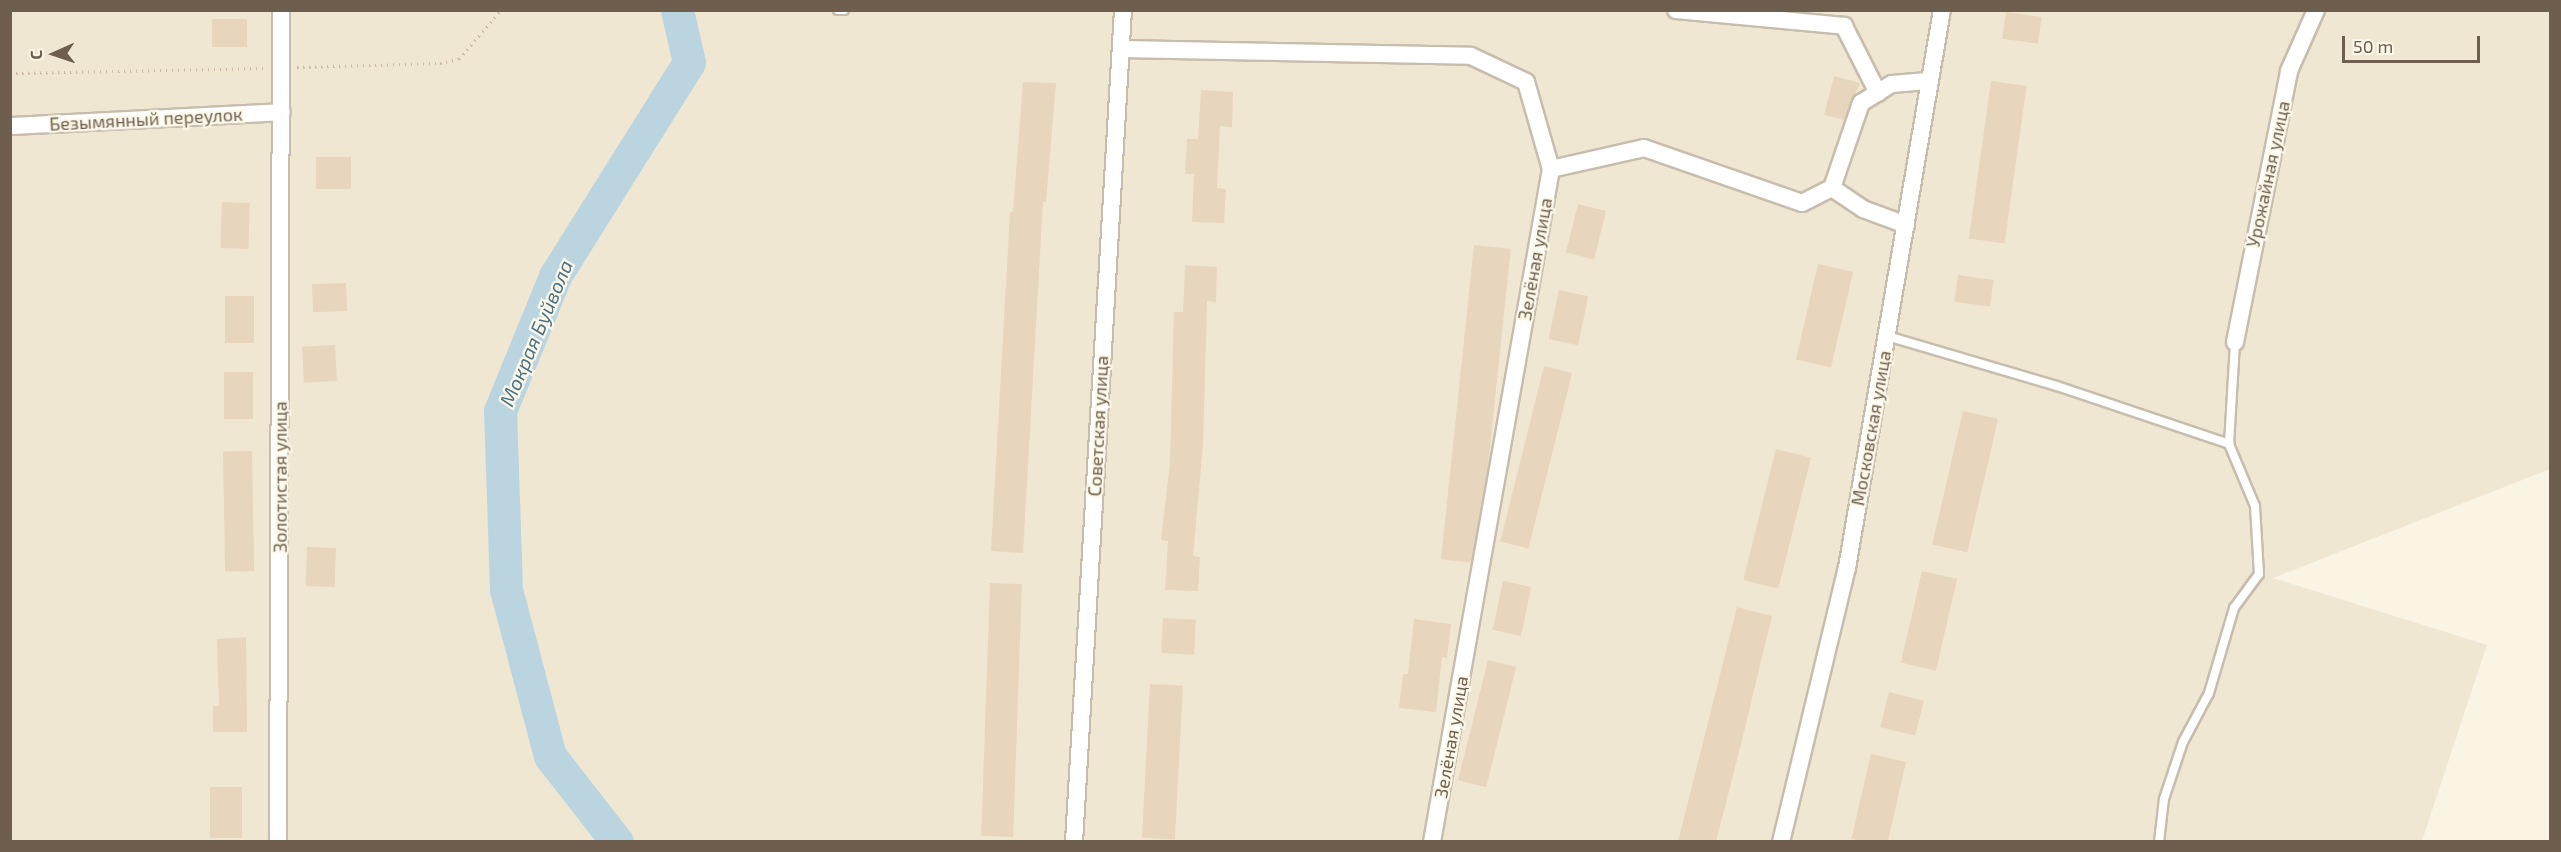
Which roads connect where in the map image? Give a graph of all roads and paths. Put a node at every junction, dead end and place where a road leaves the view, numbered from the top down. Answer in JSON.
{"nodes":[{"id":1,"x":281,"y":10,"type":"edge"},
{"id":2,"x":501,"y":10,"type":"edge"},
{"id":3,"x":838,"y":10,"type":"edge"},
{"id":4,"x":844,"y":10,"type":"edge"},
{"id":5,"x":1123,"y":10,"type":"edge"},
{"id":6,"x":1677,"y":10,"type":"edge"},
{"id":7,"x":1942,"y":10,"type":"edge"},
{"id":8,"x":2316,"y":10,"type":"edge"},
{"id":9,"x":1121,"y":49,"type":"junction"},
{"id":10,"x":281,"y":68,"type":"junction"},
{"id":11,"x":10,"y":73,"type":"edge"},
{"id":12,"x":1930,"y":81,"type":"junction"},
{"id":13,"x":1878,"y":93,"type":"junction"},
{"id":14,"x":282,"y":112,"type":"junction"},
{"id":15,"x":10,"y":126,"type":"edge"},
{"id":16,"x":1551,"y":169,"type":"junction"},
{"id":17,"x":1832,"y":188,"type":"junction"},
{"id":18,"x":1906,"y":225,"type":"junction"},
{"id":19,"x":1887,"y":336,"type":"junction"},
{"id":20,"x":2235,"y":342,"type":"joint"},
{"id":21,"x":2229,"y":444,"type":"junction"},
{"id":22,"x":278,"y":842,"type":"edge"},
{"id":23,"x":1074,"y":842,"type":"edge"},
{"id":24,"x":1432,"y":842,"type":"edge"},
{"id":25,"x":1781,"y":842,"type":"edge"},
{"id":26,"x":2159,"y":842,"type":"edge"}],
"edges":[{"from":1,"to":10,"type":"street","name":"Золотистая улица"},
{"from":2,"to":10,"type":"path"},
{"from":3,"to":4,"type":"lane"},
{"from":5,"to":9,"type":"street","name":"Советская улица"},
{"from":6,"to":13,"type":"street"},
{"from":7,"to":12,"type":"street","name":"Московская улица"},
{"from":8,"to":20,"type":"street","name":"Урожайная улица"},
{"from":9,"to":16,"type":"street","name":"Зелёная улица"},
{"from":9,"to":23,"type":"street","name":"Советская улица"},
{"from":10,"to":11,"type":"path"},
{"from":10,"to":14,"type":"street","name":"Золотистая улица"},
{"from":12,"to":13,"type":"street"},
{"from":12,"to":18,"type":"street","name":"Московская улица"},
{"from":13,"to":17,"type":"street"},
{"from":14,"to":15,"type":"street","name":"Безымянный переулок"},
{"from":14,"to":22,"type":"street","name":"Золотистая улица"},
{"from":16,"to":17,"type":"street"},
{"from":16,"to":24,"type":"street","name":"Зелёная улица"},
{"from":17,"to":18,"type":"street"},
{"from":18,"to":19,"type":"street","name":"Московская улица"},
{"from":19,"to":21,"type":"lane"},
{"from":19,"to":25,"type":"street","name":"Московская улица"},
{"from":20,"to":21,"type":"lane"},
{"from":21,"to":26,"type":"lane"}]}
